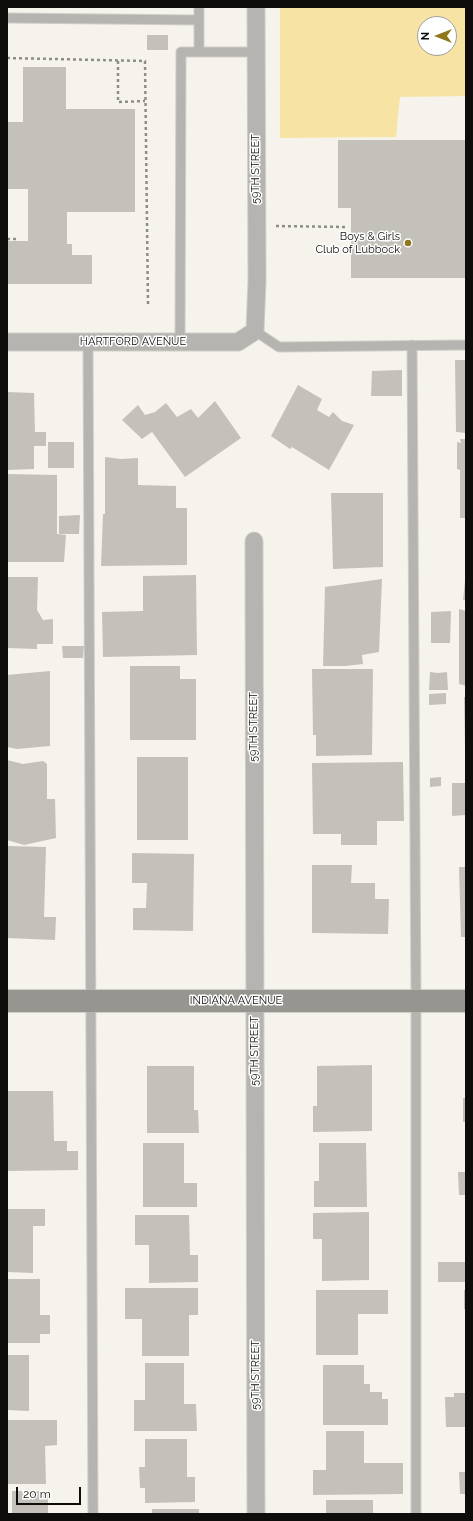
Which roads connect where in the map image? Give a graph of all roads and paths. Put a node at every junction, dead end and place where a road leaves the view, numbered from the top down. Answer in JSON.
{"nodes":[{"id":1,"x":199,"y":7,"type":"edge"},
{"id":2,"x":256,"y":7,"type":"edge"},
{"id":3,"x":7,"y":18,"type":"edge"},
{"id":4,"x":199,"y":20,"type":"junction"},
{"id":5,"x":199,"y":52,"type":"junction"},
{"id":6,"x":256,"y":52,"type":"junction"},
{"id":7,"x":7,"y":58,"type":"edge"},
{"id":8,"x":118,"y":61,"type":"junction"},
{"id":9,"x":146,"y":102,"type":"junction"},
{"id":10,"x":275,"y":226,"type":"dead end"},
{"id":11,"x":345,"y":227,"type":"dead end"},
{"id":12,"x":7,"y":239,"type":"edge"},
{"id":13,"x":19,"y":239,"type":"dead end"},
{"id":14,"x":148,"y":304,"type":"dead end"},
{"id":15,"x":255,"y":331,"type":"junction"},
{"id":16,"x":7,"y":342,"type":"edge"},
{"id":17,"x":88,"y":342,"type":"junction"},
{"id":18,"x":180,"y":342,"type":"junction"},
{"id":19,"x":412,"y":345,"type":"junction"},
{"id":20,"x":466,"y":345,"type":"edge"},
{"id":21,"x":254,"y":541,"type":"dead end"},
{"id":22,"x":466,"y":1000,"type":"edge"},
{"id":23,"x":7,"y":1001,"type":"edge"},
{"id":24,"x":91,"y":1001,"type":"junction"},
{"id":25,"x":255,"y":1001,"type":"junction"},
{"id":26,"x":416,"y":1001,"type":"junction"},
{"id":27,"x":93,"y":1514,"type":"edge"},
{"id":28,"x":256,"y":1514,"type":"edge"},
{"id":29,"x":416,"y":1514,"type":"edge"}],
"edges":[{"from":1,"to":4,"type":"lane"},
{"from":2,"to":6,"type":"street","name":"59TH STREET"},
{"from":3,"to":4,"type":"lane"},
{"from":4,"to":5,"type":"lane"},
{"from":5,"to":6,"type":"lane"},
{"from":5,"to":18,"type":"lane"},
{"from":6,"to":15,"type":"street","name":"59TH STREET"},
{"from":7,"to":8,"type":"path"},
{"from":8,"to":9,"type":"path"},
{"from":8,"to":9,"type":"path"},
{"from":9,"to":14,"type":"path"},
{"from":10,"to":11,"type":"path"},
{"from":12,"to":13,"type":"path"},
{"from":15,"to":18,"type":"street","name":"HARTFORD AVENUE"},
{"from":15,"to":19,"type":"lane"},
{"from":16,"to":17,"type":"street","name":"HARTFORD AVENUE"},
{"from":17,"to":18,"type":"street","name":"HARTFORD AVENUE"},
{"from":17,"to":24,"type":"lane"},
{"from":19,"to":20,"type":"lane"},
{"from":19,"to":26,"type":"lane"},
{"from":21,"to":25,"type":"street","name":"59TH STREET"},
{"from":22,"to":26,"type":"main road","name":"INDIANA AVENUE"},
{"from":23,"to":24,"type":"main road","name":"INDIANA AVENUE"},
{"from":24,"to":25,"type":"main road","name":"INDIANA AVENUE"},
{"from":24,"to":27,"type":"lane"},
{"from":25,"to":26,"type":"main road","name":"INDIANA AVENUE"},
{"from":25,"to":28,"type":"street","name":"59TH STREET"},
{"from":26,"to":29,"type":"lane"}]}
